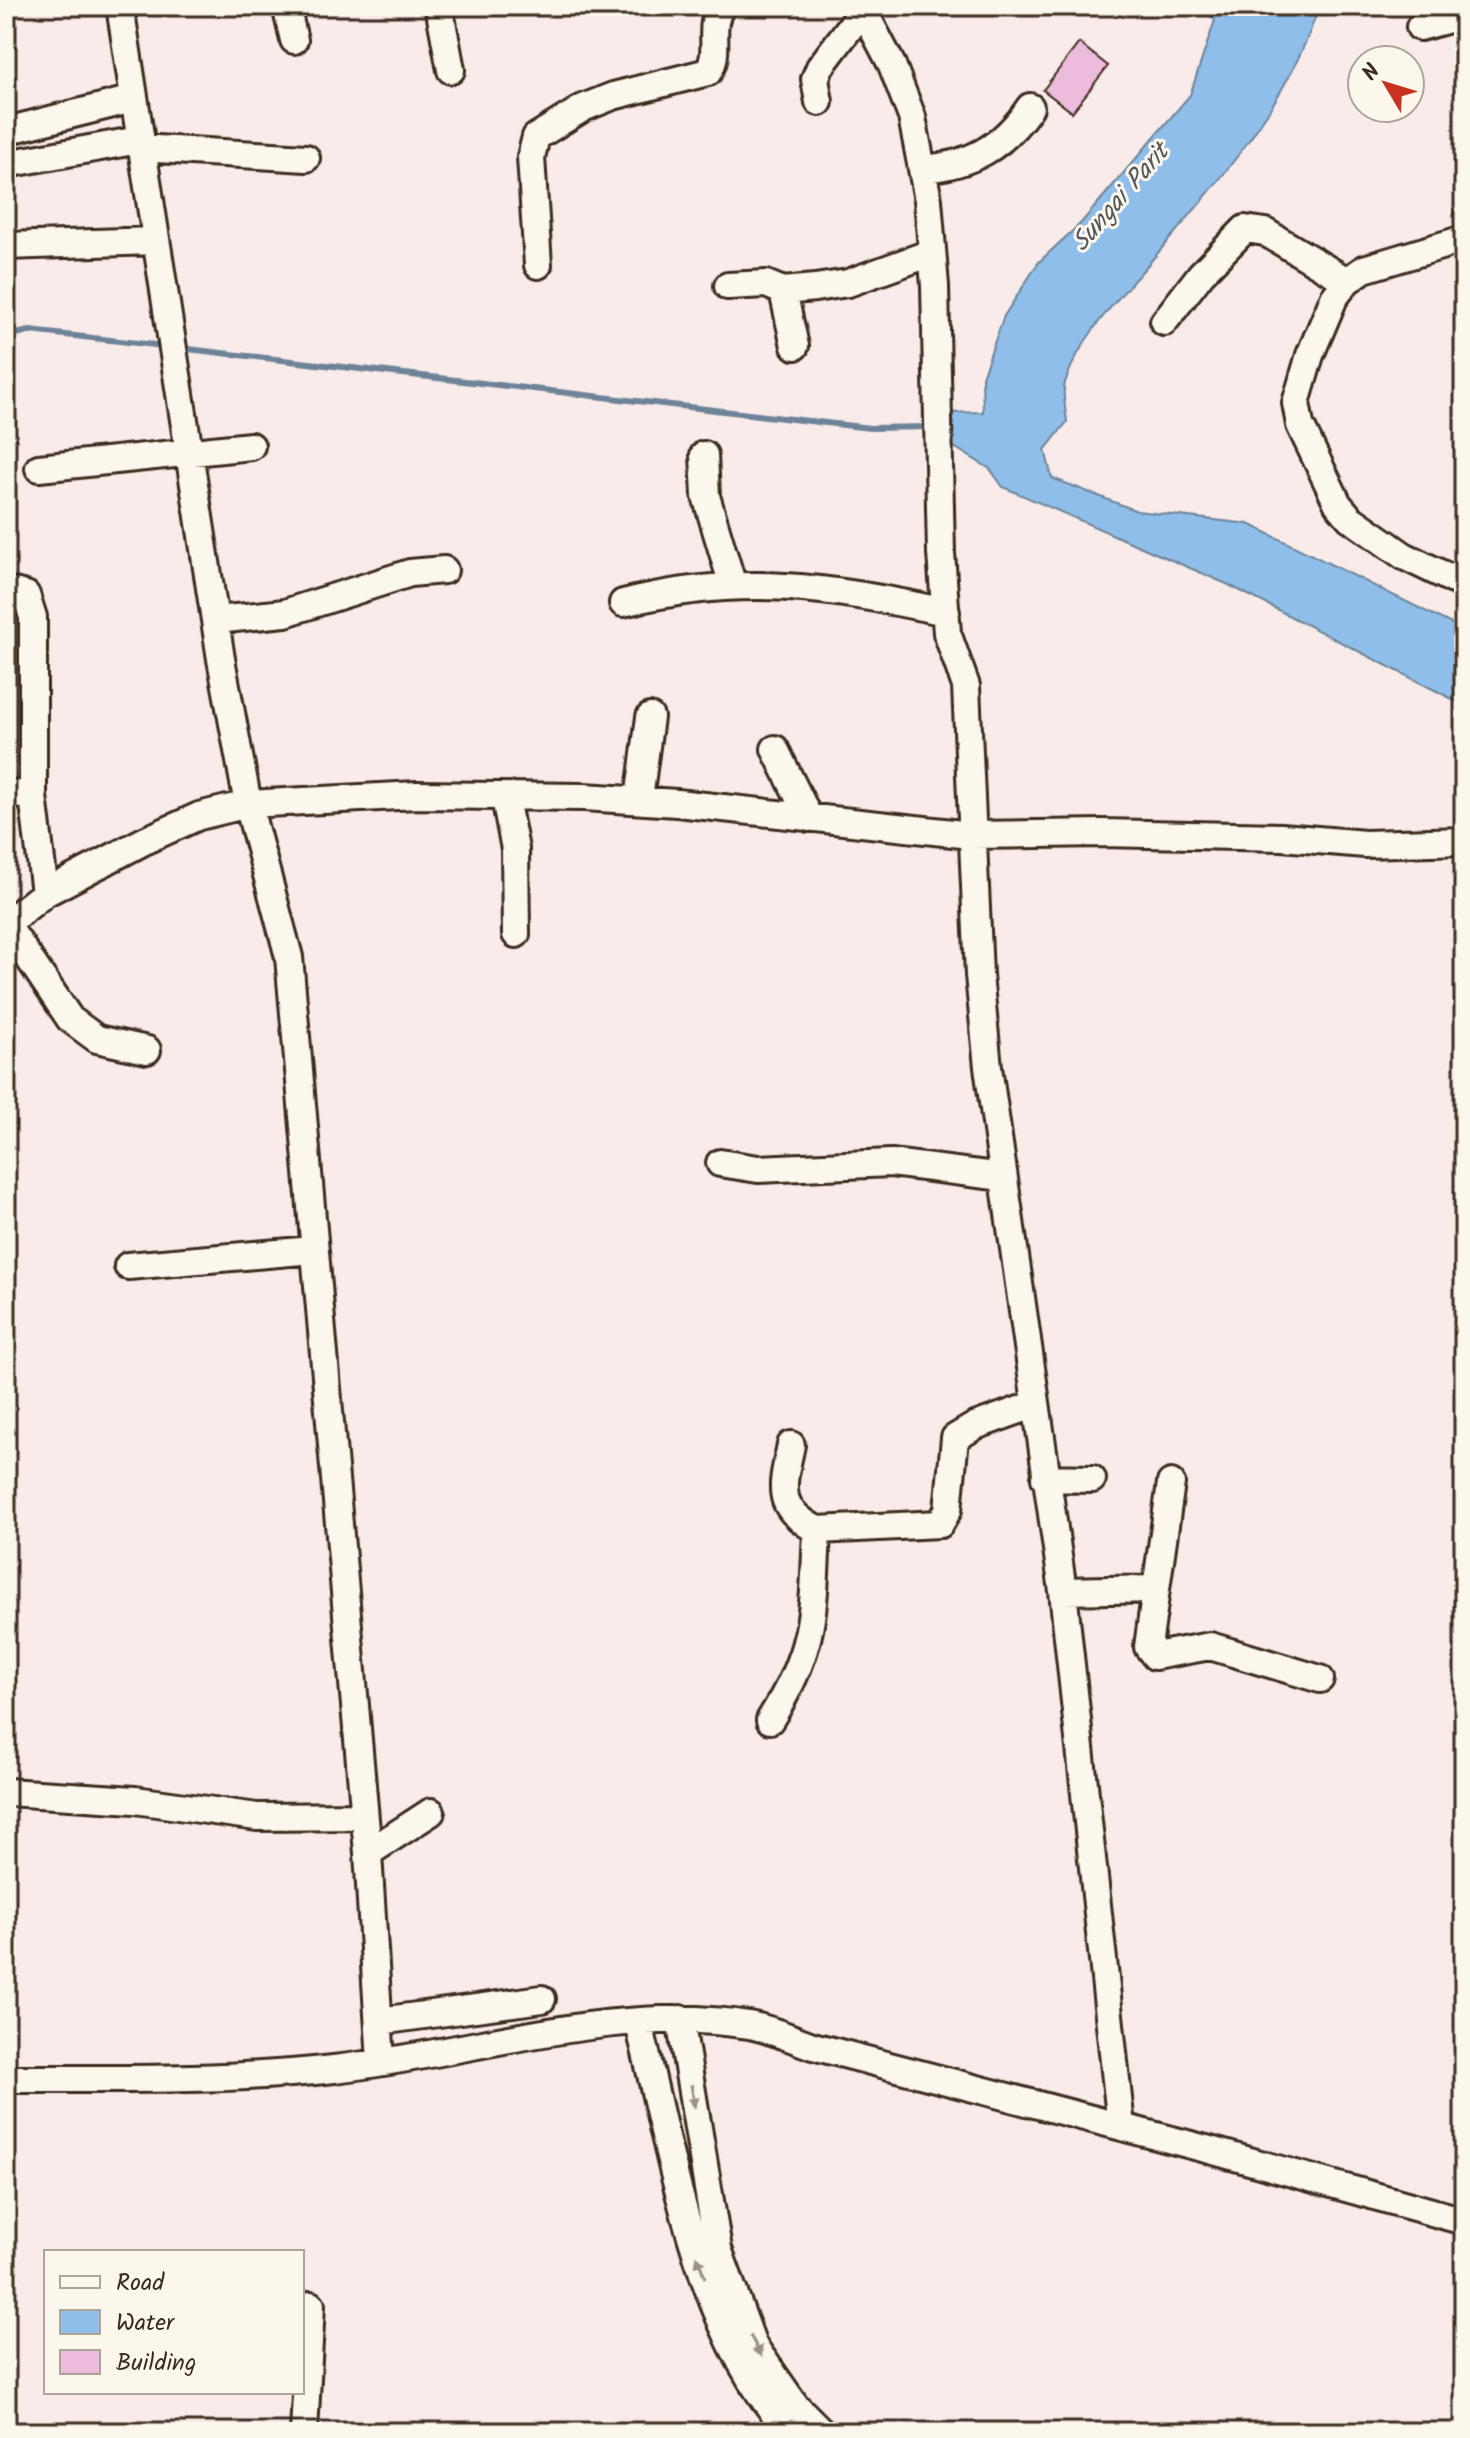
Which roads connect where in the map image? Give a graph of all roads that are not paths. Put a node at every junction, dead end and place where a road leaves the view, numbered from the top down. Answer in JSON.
{"nodes":[{"id":1,"x":120,"y":6,"type":"edge"},
{"id":2,"x":286,"y":6,"type":"edge"},
{"id":3,"x":439,"y":6,"type":"edge"},
{"id":4,"x":722,"y":6,"type":"edge"},
{"id":5,"x":862,"y":8,"type":"edge"},
{"id":6,"x":1464,"y":15,"type":"edge"},
{"id":7,"x":1420,"y":27,"type":"dead end"},
{"id":8,"x":294,"y":40,"type":"dead end"},
{"id":9,"x":451,"y":70,"type":"dead end"},
{"id":10,"x":133,"y":99,"type":"junction"},
{"id":11,"x":819,"y":102,"type":"dead end"},
{"id":12,"x":1030,"y":107,"type":"dead end"},
{"id":13,"x":6,"y":131,"type":"edge"},
{"id":14,"x":139,"y":144,"type":"junction"},
{"id":15,"x":306,"y":158,"type":"dead end"},
{"id":16,"x":12,"y":163,"type":"dead end"},
{"id":17,"x":923,"y":169,"type":"junction"},
{"id":18,"x":1464,"y":239,"type":"edge"},
{"id":19,"x":154,"y":241,"type":"junction"},
{"id":20,"x":6,"y":246,"type":"edge"},
{"id":21,"x":931,"y":253,"type":"junction"},
{"id":22,"x":538,"y":265,"type":"dead end"},
{"id":23,"x":1347,"y":281,"type":"junction"},
{"id":24,"x":728,"y":286,"type":"dead end"},
{"id":25,"x":783,"y":291,"type":"junction"},
{"id":26,"x":1164,"y":322,"type":"dead end"},
{"id":27,"x":795,"y":346,"type":"dead end"},
{"id":28,"x":251,"y":446,"type":"dead end"},
{"id":29,"x":187,"y":453,"type":"junction"},
{"id":30,"x":704,"y":455,"type":"dead end"},
{"id":31,"x":39,"y":468,"type":"dead end"},
{"id":32,"x":444,"y":570,"type":"dead end"},
{"id":33,"x":1464,"y":585,"type":"edge"},
{"id":34,"x":733,"y":586,"type":"junction"},
{"id":35,"x":6,"y":590,"type":"edge"},
{"id":36,"x":623,"y":603,"type":"dead end"},
{"id":37,"x":946,"y":612,"type":"junction"},
{"id":38,"x":216,"y":620,"type":"junction"},
{"id":39,"x":650,"y":717,"type":"dead end"},
{"id":40,"x":775,"y":749,"type":"dead end"},
{"id":41,"x":6,"y":793,"type":"edge"},
{"id":42,"x":33,"y":796,"type":"junction"},
{"id":43,"x":505,"y":798,"type":"junction"},
{"id":44,"x":639,"y":799,"type":"junction"},
{"id":45,"x":248,"y":804,"type":"junction"},
{"id":46,"x":809,"y":818,"type":"junction"},
{"id":47,"x":971,"y":835,"type":"junction"},
{"id":48,"x":1464,"y":841,"type":"edge"},
{"id":49,"x":45,"y":893,"type":"junction"},
{"id":50,"x":6,"y":924,"type":"edge"},
{"id":51,"x":516,"y":934,"type":"dead end"},
{"id":52,"x":147,"y":1050,"type":"dead end"},
{"id":53,"x":720,"y":1163,"type":"dead end"},
{"id":54,"x":1003,"y":1177,"type":"junction"},
{"id":55,"x":313,"y":1250,"type":"junction"},
{"id":56,"x":128,"y":1266,"type":"dead end"},
{"id":57,"x":1036,"y":1404,"type":"junction"},
{"id":58,"x":791,"y":1445,"type":"dead end"},
{"id":59,"x":1045,"y":1478,"type":"junction"},
{"id":60,"x":1092,"y":1479,"type":"dead end"},
{"id":61,"x":1171,"y":1483,"type":"dead end"},
{"id":62,"x":817,"y":1530,"type":"junction"},
{"id":63,"x":1156,"y":1589,"type":"junction"},
{"id":64,"x":1063,"y":1591,"type":"junction"},
{"id":65,"x":1320,"y":1679,"type":"dead end"},
{"id":66,"x":770,"y":1720,"type":"dead end"},
{"id":67,"x":6,"y":1792,"type":"edge"},
{"id":68,"x":431,"y":1812,"type":"dead end"},
{"id":69,"x":363,"y":1816,"type":"junction"},
{"id":70,"x":368,"y":1853,"type":"junction"},
{"id":71,"x":542,"y":1999,"type":"dead end"},
{"id":72,"x":680,"y":2019,"type":"junction"},
{"id":73,"x":380,"y":2021,"type":"junction"},
{"id":74,"x":639,"y":2024,"type":"junction"},
{"id":75,"x":381,"y":2062,"type":"junction"},
{"id":76,"x":6,"y":2079,"type":"edge"},
{"id":77,"x":1121,"y":2126,"type":"junction"},
{"id":78,"x":1464,"y":2221,"type":"edge"},
{"id":79,"x":311,"y":2305,"type":"dead end"},
{"id":80,"x":304,"y":2432,"type":"edge"},
{"id":81,"x":791,"y":2432,"type":"edge"},
{"id":82,"x":822,"y":2432,"type":"edge"}],
"edges":[{"from":1,"to":10,"type":"street"},
{"from":2,"to":8,"type":"street"},
{"from":3,"to":9,"type":"street"},
{"from":4,"to":22,"type":"street"},
{"from":5,"to":11,"type":"street"},
{"from":5,"to":17,"type":"street"},
{"from":6,"to":7,"type":"street"},
{"from":10,"to":13,"type":"street"},
{"from":10,"to":14,"type":"street"},
{"from":12,"to":17,"type":"street"},
{"from":14,"to":15,"type":"street"},
{"from":14,"to":16,"type":"street"},
{"from":14,"to":19,"type":"street"},
{"from":17,"to":21,"type":"street"},
{"from":18,"to":23,"type":"street"},
{"from":19,"to":20,"type":"street"},
{"from":19,"to":29,"type":"street"},
{"from":21,"to":25,"type":"street"},
{"from":21,"to":37,"type":"street"},
{"from":23,"to":26,"type":"street"},
{"from":23,"to":33,"type":"street"},
{"from":24,"to":25,"type":"street"},
{"from":25,"to":27,"type":"street"},
{"from":28,"to":29,"type":"street"},
{"from":29,"to":31,"type":"street"},
{"from":29,"to":38,"type":"street"},
{"from":30,"to":34,"type":"street"},
{"from":32,"to":38,"type":"street"},
{"from":34,"to":36,"type":"street"},
{"from":34,"to":37,"type":"street"},
{"from":35,"to":42,"type":"street"},
{"from":37,"to":47,"type":"street"},
{"from":38,"to":45,"type":"street"},
{"from":39,"to":44,"type":"street"},
{"from":40,"to":46,"type":"street"},
{"from":41,"to":42,"type":"street"},
{"from":42,"to":49,"type":"street"},
{"from":43,"to":44,"type":"street"},
{"from":43,"to":45,"type":"street"},
{"from":43,"to":51,"type":"street"},
{"from":44,"to":46,"type":"street"},
{"from":45,"to":49,"type":"street"},
{"from":45,"to":55,"type":"street"},
{"from":46,"to":47,"type":"street"},
{"from":47,"to":48,"type":"street"},
{"from":47,"to":54,"type":"street"},
{"from":49,"to":50,"type":"street"},
{"from":50,"to":52,"type":"street"},
{"from":53,"to":54,"type":"street"},
{"from":54,"to":57,"type":"street"},
{"from":55,"to":56,"type":"street"},
{"from":55,"to":69,"type":"street"},
{"from":57,"to":59,"type":"street"},
{"from":57,"to":62,"type":"street"},
{"from":58,"to":62,"type":"street"},
{"from":59,"to":60,"type":"street"},
{"from":59,"to":64,"type":"street"},
{"from":61,"to":63,"type":"street"},
{"from":62,"to":66,"type":"street"},
{"from":63,"to":64,"type":"street"},
{"from":63,"to":65,"type":"street"},
{"from":64,"to":77,"type":"street"},
{"from":67,"to":69,"type":"street"},
{"from":68,"to":70,"type":"street"},
{"from":69,"to":70,"type":"street"},
{"from":70,"to":73,"type":"street"},
{"from":71,"to":73,"type":"street"},
{"from":72,"to":74,"type":"street"},
{"from":72,"to":77,"type":"street"},
{"from":72,"to":82,"type":"street","one_way":true},
{"from":73,"to":75,"type":"street"},
{"from":74,"to":75,"type":"street"},
{"from":81,"to":74,"type":"street","one_way":true},
{"from":75,"to":76,"type":"street"},
{"from":77,"to":78,"type":"street"},
{"from":79,"to":80,"type":"street"}]}
